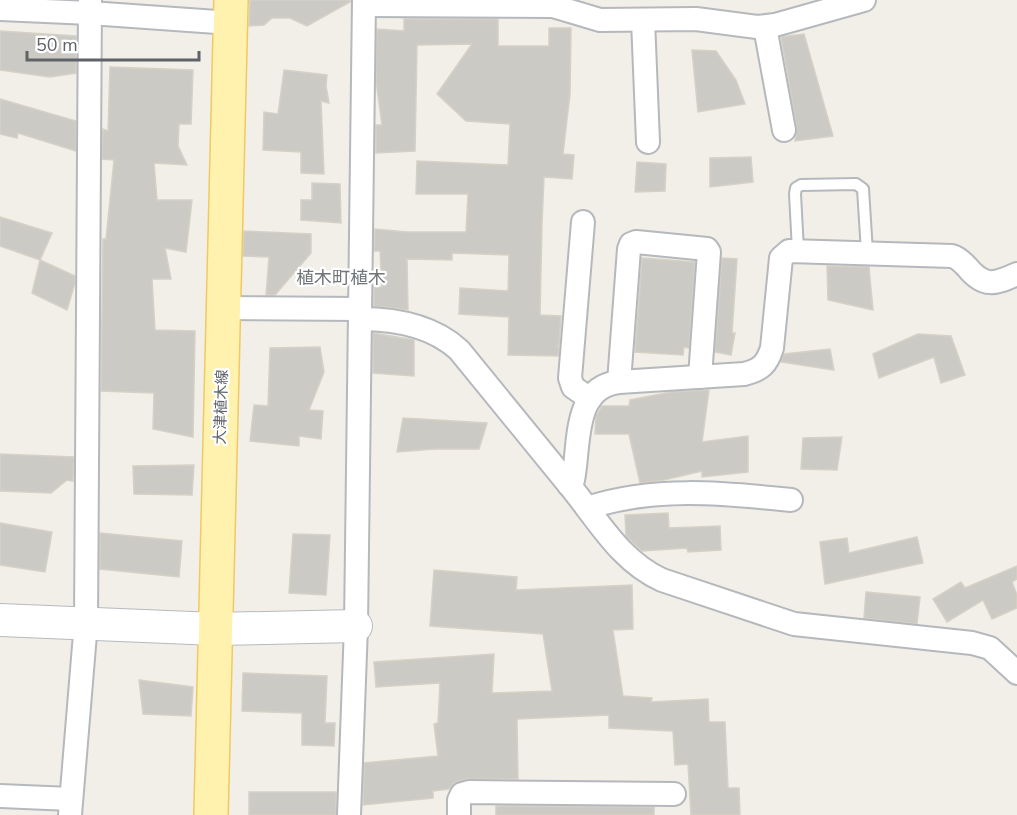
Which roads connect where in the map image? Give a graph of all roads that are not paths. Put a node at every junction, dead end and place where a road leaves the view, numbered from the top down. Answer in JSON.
{"nodes":[{"id":1,"x":864,"y":0,"type":"edge"},
{"id":2,"x":364,"y":2,"type":"edge"},
{"id":3,"x":90,"y":7,"type":"edge"},
{"id":4,"x":0,"y":9,"type":"edge"},
{"id":5,"x":231,"y":12,"type":"edge"},
{"id":6,"x":643,"y":20,"type":"junction"},
{"id":7,"x":765,"y":27,"type":"junction"},
{"id":8,"x":784,"y":130,"type":"dead end"},
{"id":9,"x":648,"y":142,"type":"dead end"},
{"id":10,"x":583,"y":222,"type":"dead end"},
{"id":11,"x":798,"y":250,"type":"junction"},
{"id":12,"x":867,"y":252,"type":"junction"},
{"id":13,"x":1017,"y":274,"type":"edge"},
{"id":14,"x":223,"y":308,"type":"junction"},
{"id":15,"x":360,"y":314,"type":"junction"},
{"id":16,"x":700,"y":377,"type":"junction"},
{"id":17,"x":619,"y":382,"type":"junction"},
{"id":18,"x":590,"y":399,"type":"junction"},
{"id":19,"x":569,"y":485,"type":"junction"},
{"id":20,"x":791,"y":500,"type":"dead end"},
{"id":21,"x":587,"y":508,"type":"junction"},
{"id":22,"x":0,"y":620,"type":"edge"},
{"id":23,"x":86,"y":622,"type":"junction"},
{"id":24,"x":356,"y":626,"type":"junction"},
{"id":25,"x":215,"y":629,"type":"junction"},
{"id":26,"x":1017,"y":673,"type":"edge"},
{"id":27,"x":674,"y":794,"type":"dead end"},
{"id":28,"x":0,"y":796,"type":"edge"},
{"id":29,"x":70,"y":807,"type":"edge"},
{"id":30,"x":211,"y":815,"type":"edge"},
{"id":31,"x":349,"y":815,"type":"edge"},
{"id":32,"x":459,"y":815,"type":"edge"}],
"edges":[{"from":1,"to":7,"type":"street"},
{"from":2,"to":6,"type":"street"},
{"from":2,"to":15,"type":"street"},
{"from":3,"to":4,"type":"street"},
{"from":3,"to":5,"type":"street"},
{"from":3,"to":23,"type":"street"},
{"from":5,"to":14,"type":"main road","name":"大津植木線"},
{"from":6,"to":7,"type":"street"},
{"from":6,"to":9,"type":"street"},
{"from":7,"to":8,"type":"street"},
{"from":10,"to":18,"type":"street"},
{"from":11,"to":12,"type":"street"},
{"from":11,"to":12,"type":"lane"},
{"from":11,"to":16,"type":"street"},
{"from":12,"to":13,"type":"street"},
{"from":14,"to":15,"type":"street"},
{"from":14,"to":25,"type":"main road","name":"大津植木線"},
{"from":15,"to":19,"type":"street"},
{"from":15,"to":24,"type":"street"},
{"from":16,"to":17,"type":"street"},
{"from":16,"to":17,"type":"street"},
{"from":17,"to":18,"type":"street"},
{"from":18,"to":19,"type":"street"},
{"from":19,"to":21,"type":"street"},
{"from":20,"to":21,"type":"street"},
{"from":21,"to":26,"type":"street"},
{"from":22,"to":23,"type":"street"},
{"from":23,"to":25,"type":"street"},
{"from":23,"to":29,"type":"street"},
{"from":24,"to":25,"type":"street"},
{"from":24,"to":31,"type":"street"},
{"from":25,"to":30,"type":"main road","name":"大津植木線"},
{"from":27,"to":32,"type":"street"},
{"from":28,"to":29,"type":"street"}]}
